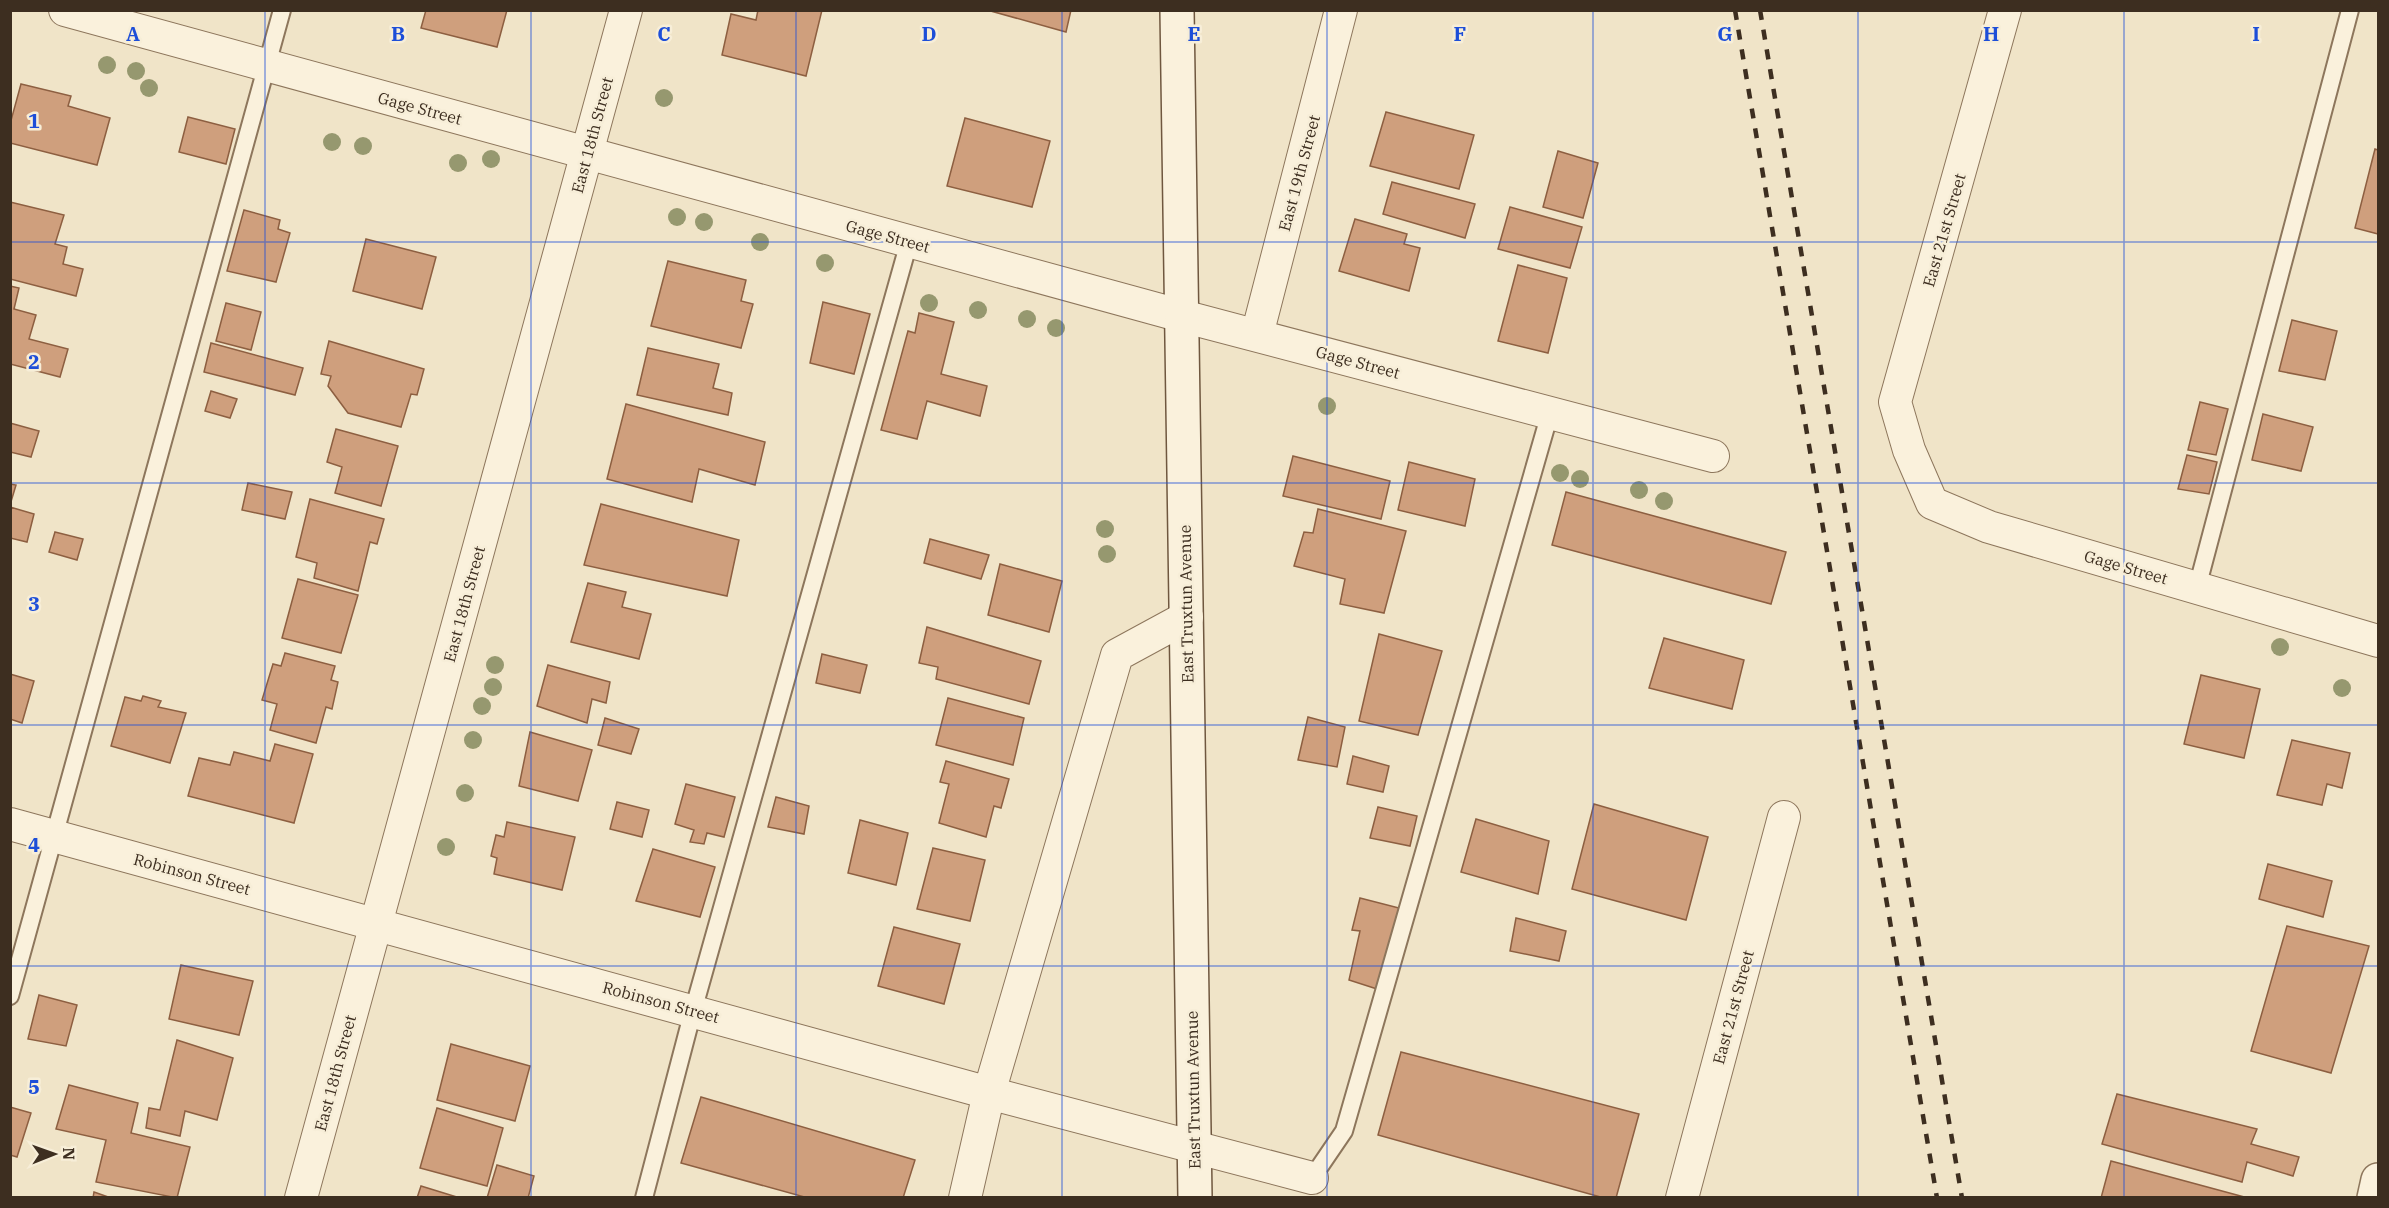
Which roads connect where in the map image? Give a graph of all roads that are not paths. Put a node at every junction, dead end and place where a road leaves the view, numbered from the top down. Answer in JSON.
{"nodes":[{"id":1,"x":65,"y":10,"type":"edge"},
{"id":2,"x":282,"y":10,"type":"edge"},
{"id":3,"x":626,"y":10,"type":"edge"},
{"id":4,"x":1178,"y":10,"type":"edge"},
{"id":5,"x":1341,"y":10,"type":"edge"},
{"id":6,"x":2005,"y":10,"type":"edge"},
{"id":7,"x":2350,"y":10,"type":"edge"},
{"id":8,"x":267,"y":66,"type":"junction"},
{"id":9,"x":587,"y":154,"type":"junction"},
{"id":10,"x":909,"y":242,"type":"junction"},
{"id":11,"x":1182,"y":316,"type":"junction"},
{"id":12,"x":1257,"y":334,"type":"junction"},
{"id":13,"x":1551,"y":413,"type":"junction"},
{"id":14,"x":1909,"y":450,"type":"joint"},
{"id":15,"x":1713,"y":456,"type":"dead end"},
{"id":16,"x":2197,"y":588,"type":"junction"},
{"id":17,"x":1187,"y":617,"type":"junction"},
{"id":18,"x":2379,"y":641,"type":"edge"},
{"id":19,"x":1784,"y":817,"type":"dead end"},
{"id":20,"x":10,"y":824,"type":"edge"},
{"id":21,"x":54,"y":836,"type":"junction"},
{"id":22,"x":376,"y":924,"type":"junction"},
{"id":23,"x":10,"y":996,"type":"edge"},
{"id":24,"x":693,"y":1011,"type":"junction"},
{"id":25,"x":989,"y":1094,"type":"junction"},
{"id":26,"x":1194,"y":1148,"type":"junction"},
{"id":27,"x":1312,"y":1178,"type":"joint"},
{"id":28,"x":2379,"y":1179,"type":"edge"},
{"id":29,"x":301,"y":1197,"type":"edge"},
{"id":30,"x":644,"y":1197,"type":"edge"},
{"id":31,"x":965,"y":1197,"type":"edge"},
{"id":32,"x":1195,"y":1197,"type":"edge"},
{"id":33,"x":1682,"y":1197,"type":"edge"},
{"id":34,"x":2373,"y":1197,"type":"edge"}],
"edges":[{"from":1,"to":8,"type":"street","name":"Gage Street"},
{"from":2,"to":8,"type":"lane"},
{"from":3,"to":9,"type":"street","name":"East 18th Street"},
{"from":4,"to":11,"type":"main road","name":"East Truxtun Avenue"},
{"from":5,"to":12,"type":"street","name":"East 19th Street"},
{"from":6,"to":14,"type":"street","name":"East 21st Street"},
{"from":7,"to":16,"type":"lane"},
{"from":8,"to":9,"type":"street","name":"Gage Street"},
{"from":8,"to":21,"type":"lane"},
{"from":9,"to":10,"type":"street","name":"Gage Street"},
{"from":9,"to":22,"type":"street","name":"East 18th Street"},
{"from":10,"to":11,"type":"street","name":"Gage Street"},
{"from":10,"to":24,"type":"lane"},
{"from":11,"to":12,"type":"street","name":"Gage Street"},
{"from":11,"to":17,"type":"main road","name":"East Truxtun Avenue"},
{"from":12,"to":13,"type":"street","name":"Gage Street"},
{"from":13,"to":15,"type":"street","name":"Gage Street"},
{"from":13,"to":27,"type":"lane"},
{"from":14,"to":16,"type":"street","name":"Gage Street"},
{"from":16,"to":18,"type":"street","name":"Gage Street"},
{"from":17,"to":25,"type":"street"},
{"from":17,"to":26,"type":"main road","name":"East Truxtun Avenue"},
{"from":19,"to":33,"type":"street","name":"East 21st Street"},
{"from":20,"to":21,"type":"street","name":"Robinson Street"},
{"from":21,"to":22,"type":"street","name":"Robinson Street"},
{"from":21,"to":23,"type":"lane"},
{"from":22,"to":24,"type":"street","name":"Robinson Street"},
{"from":22,"to":29,"type":"street","name":"East 18th Street"},
{"from":24,"to":25,"type":"street","name":"Robinson Street"},
{"from":24,"to":30,"type":"lane"},
{"from":25,"to":26,"type":"street","name":"Robinson Street"},
{"from":25,"to":31,"type":"street"},
{"from":26,"to":27,"type":"street","name":"Robinson Street"},
{"from":26,"to":32,"type":"main road","name":"East Truxtun Avenue"},
{"from":28,"to":34,"type":"main road"}]}
